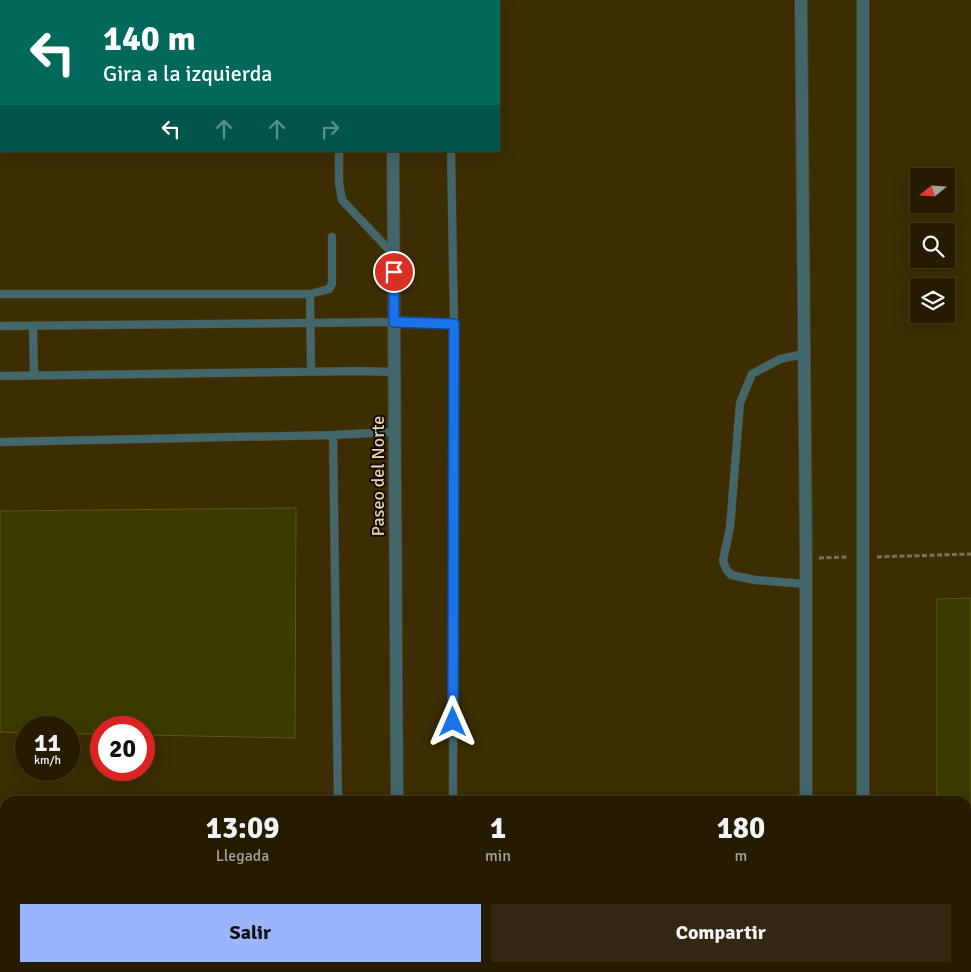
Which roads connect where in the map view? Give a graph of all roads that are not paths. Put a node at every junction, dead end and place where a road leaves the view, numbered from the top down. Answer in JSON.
{"nodes":[{"id":1,"x":801,"y":0,"type":"edge"},
{"id":2,"x":863,"y":0,"type":"edge"},
{"id":3,"x":339,"y":152,"type":"edge"},
{"id":4,"x":393,"y":152,"type":"edge"},
{"id":5,"x":451,"y":152,"type":"edge"},
{"id":6,"x":332,"y":237,"type":"dead end"},
{"id":7,"x":394,"y":256,"type":"junction"},
{"id":8,"x":0,"y":294,"type":"edge"},
{"id":9,"x":310,"y":294,"type":"junction"},
{"id":10,"x":394,"y":322,"type":"junction"},
{"id":11,"x":309,"y":324,"type":"junction"},
{"id":12,"x":454,"y":324,"type":"junction"},
{"id":13,"x":0,"y":326,"type":"edge"},
{"id":14,"x":33,"y":326,"type":"junction"},
{"id":15,"x":804,"y":354,"type":"junction"},
{"id":16,"x":311,"y":372,"type":"junction"},
{"id":17,"x":395,"y":372,"type":"junction"},
{"id":18,"x":34,"y":375,"type":"junction"},
{"id":19,"x":0,"y":376,"type":"edge"},
{"id":20,"x":395,"y":432,"type":"junction"},
{"id":21,"x":333,"y":435,"type":"junction"},
{"id":22,"x":0,"y":442,"type":"edge"},
{"id":23,"x":805,"y":584,"type":"junction"},
{"id":24,"x":338,"y":796,"type":"edge"},
{"id":25,"x":397,"y":796,"type":"edge"},
{"id":26,"x":453,"y":796,"type":"edge"},
{"id":27,"x":806,"y":796,"type":"edge"},
{"id":28,"x":863,"y":796,"type":"edge"}],
"edges":[{"from":1,"to":15,"type":"street"},
{"from":2,"to":28,"type":"street"},
{"from":3,"to":7,"type":"lane"},
{"from":4,"to":7,"type":"street","name":"Paseo del Norte"},
{"from":5,"to":12,"type":"lane"},
{"from":6,"to":9,"type":"lane"},
{"from":7,"to":10,"type":"street","name":"Paseo del Norte"},
{"from":8,"to":9,"type":"lane"},
{"from":9,"to":11,"type":"lane"},
{"from":10,"to":11,"type":"lane"},
{"from":10,"to":12,"type":"lane"},
{"from":10,"to":17,"type":"street","name":"Paseo del Norte"},
{"from":11,"to":14,"type":"lane"},
{"from":11,"to":16,"type":"lane"},
{"from":12,"to":26,"type":"lane"},
{"from":13,"to":14,"type":"lane"},
{"from":14,"to":18,"type":"lane"},
{"from":15,"to":23,"type":"street"},
{"from":15,"to":23,"type":"lane"},
{"from":16,"to":17,"type":"lane"},
{"from":16,"to":18,"type":"lane"},
{"from":17,"to":20,"type":"street","name":"Paseo del Norte"},
{"from":18,"to":19,"type":"lane"},
{"from":20,"to":21,"type":"lane"},
{"from":20,"to":25,"type":"street","name":"Paseo del Norte"},
{"from":21,"to":22,"type":"lane"},
{"from":21,"to":24,"type":"lane"},
{"from":23,"to":27,"type":"street"}]}
